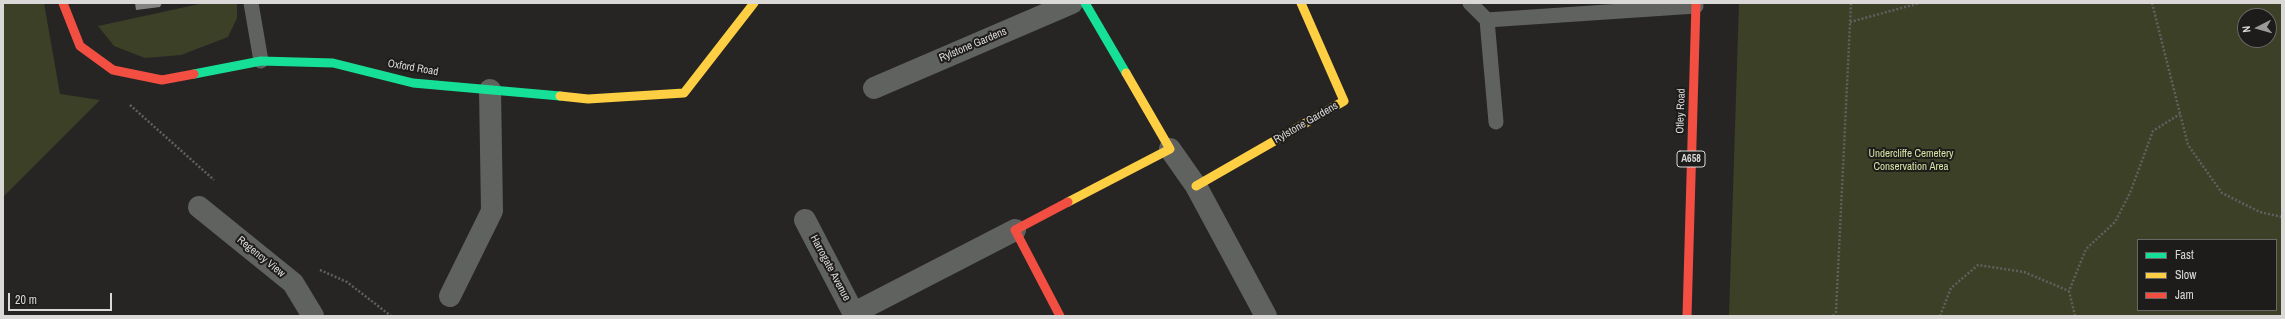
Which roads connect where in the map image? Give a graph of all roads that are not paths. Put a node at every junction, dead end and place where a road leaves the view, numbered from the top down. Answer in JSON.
{"nodes":[{"id":1,"x":63,"y":3,"type":"edge"},
{"id":2,"x":251,"y":3,"type":"edge"},
{"id":3,"x":754,"y":3,"type":"edge"},
{"id":4,"x":1072,"y":3,"type":"edge"},
{"id":5,"x":1085,"y":3,"type":"edge"},
{"id":6,"x":1300,"y":3,"type":"edge"},
{"id":7,"x":1470,"y":3,"type":"edge"},
{"id":8,"x":1696,"y":4,"type":"edge"},
{"id":9,"x":1556,"y":9,"type":"edge"},
{"id":10,"x":1487,"y":20,"type":"junction"},
{"id":11,"x":261,"y":60,"type":"junction"},
{"id":12,"x":874,"y":88,"type":"dead end"},
{"id":13,"x":490,"y":90,"type":"junction"},
{"id":14,"x":1496,"y":122,"type":"dead end"},
{"id":15,"x":1170,"y":149,"type":"junction"},
{"id":16,"x":1196,"y":186,"type":"junction"},
{"id":17,"x":199,"y":207,"type":"dead end"},
{"id":18,"x":805,"y":220,"type":"dead end"},
{"id":19,"x":1015,"y":230,"type":"junction"},
{"id":20,"x":450,"y":296,"type":"dead end"},
{"id":21,"x":855,"y":315,"type":"edge"},
{"id":22,"x":313,"y":316,"type":"edge"},
{"id":23,"x":1060,"y":316,"type":"edge"},
{"id":24,"x":1266,"y":316,"type":"edge"},
{"id":25,"x":1687,"y":316,"type":"edge"}],
"edges":[{"from":1,"to":11,"type":"street","name":"Oxford Road"},
{"from":2,"to":11,"type":"lane"},
{"from":3,"to":13,"type":"street","name":"Oxford Road"},
{"from":4,"to":12,"type":"street","name":"Rylstone Gardens"},
{"from":5,"to":15,"type":"street"},
{"from":6,"to":16,"type":"street","name":"Rylstone Gardens"},
{"from":7,"to":10,"type":"lane"},
{"from":8,"to":9,"type":"lane"},
{"from":8,"to":25,"type":"street","name":"Otley Road","number":"A658"},
{"from":9,"to":10,"type":"lane"},
{"from":10,"to":14,"type":"lane"},
{"from":11,"to":13,"type":"street","name":"Oxford Road"},
{"from":13,"to":20,"type":"street"},
{"from":15,"to":16,"type":"street"},
{"from":15,"to":19,"type":"street"},
{"from":16,"to":24,"type":"street"},
{"from":17,"to":22,"type":"street","name":"Regency View"},
{"from":18,"to":21,"type":"street","name":"Harrogate Avenue"},
{"from":19,"to":21,"type":"street"},
{"from":19,"to":23,"type":"street"}]}
